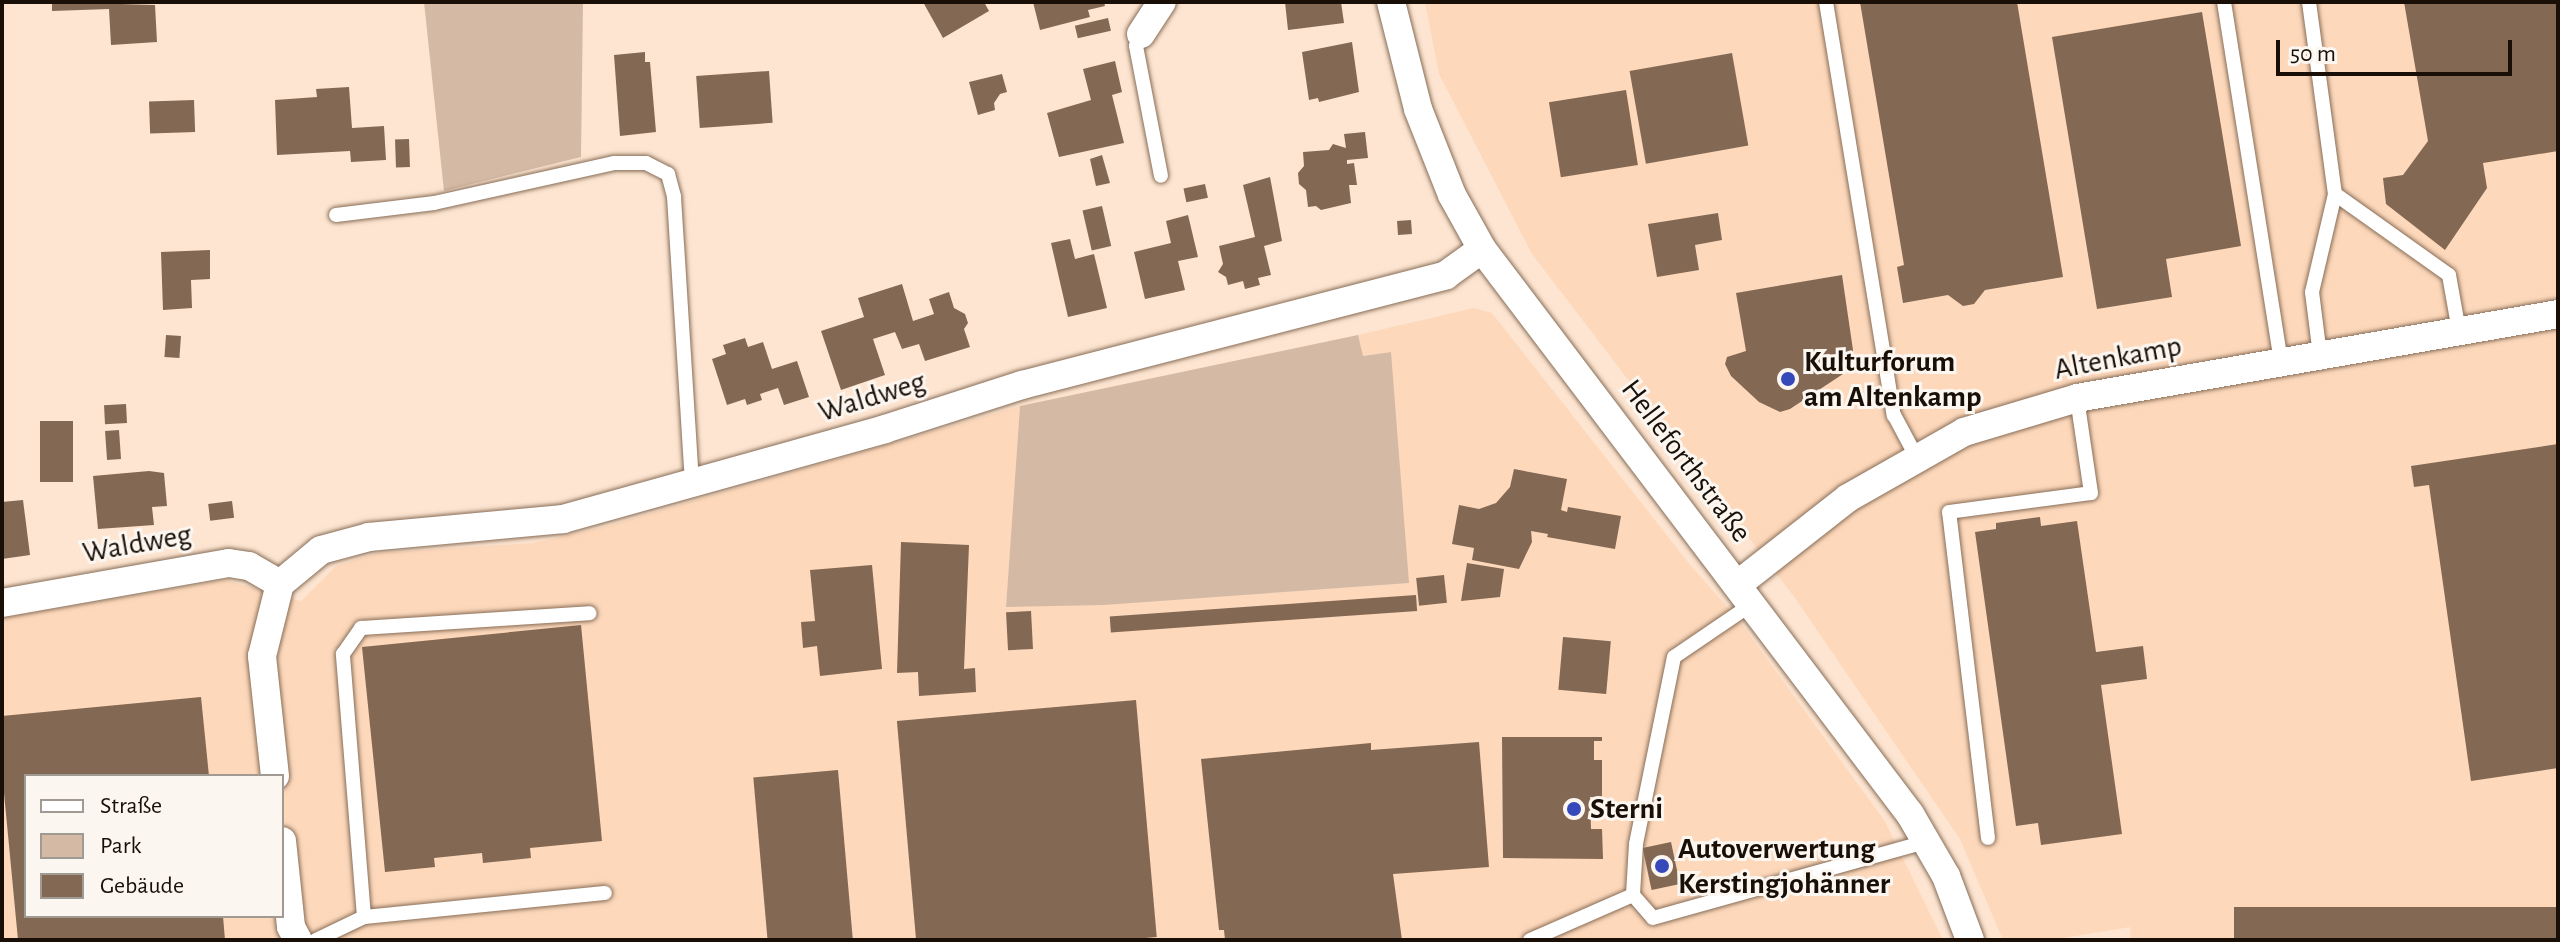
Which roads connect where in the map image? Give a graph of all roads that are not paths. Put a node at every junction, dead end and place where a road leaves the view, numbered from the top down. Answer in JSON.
{"nodes":[{"id":1,"x":1162,"y":2,"type":"edge"},
{"id":2,"x":1391,"y":2,"type":"edge"},
{"id":3,"x":1826,"y":2,"type":"edge"},
{"id":4,"x":2224,"y":2,"type":"edge"},
{"id":5,"x":2309,"y":2,"type":"edge"},
{"id":6,"x":1141,"y":34,"type":"joint"},
{"id":7,"x":1161,"y":176,"type":"dead end"},
{"id":8,"x":2335,"y":194,"type":"junction"},
{"id":9,"x":336,"y":215,"type":"dead end"},
{"id":10,"x":1482,"y":249,"type":"junction"},
{"id":11,"x":2558,"y":314,"type":"edge"},
{"id":12,"x":2459,"y":331,"type":"junction"},
{"id":13,"x":2320,"y":355,"type":"junction"},
{"id":14,"x":2281,"y":362,"type":"junction"},
{"id":15,"x":2077,"y":398,"type":"junction"},
{"id":16,"x":1917,"y":458,"type":"junction"},
{"id":17,"x":692,"y":484,"type":"junction"},
{"id":18,"x":280,"y":584,"type":"junction"},
{"id":19,"x":1745,"y":595,"type":"junction"},
{"id":20,"x":2,"y":603,"type":"edge"},
{"id":21,"x":590,"y":613,"type":"dead end"},
{"id":22,"x":275,"y":774,"type":"edge"},
{"id":23,"x":1988,"y":838,"type":"dead end"},
{"id":24,"x":1926,"y":842,"type":"junction"},
{"id":25,"x":284,"y":860,"type":"edge"},
{"id":26,"x":605,"y":893,"type":"dead end"},
{"id":27,"x":1633,"y":895,"type":"junction"},
{"id":28,"x":364,"y":917,"type":"junction"},
{"id":29,"x":298,"y":940,"type":"edge"},
{"id":30,"x":316,"y":940,"type":"edge"},
{"id":31,"x":1530,"y":940,"type":"edge"},
{"id":32,"x":1970,"y":940,"type":"edge"}],
"edges":[{"from":1,"to":6,"type":"street"},
{"from":2,"to":10,"type":"street","name":"Helleforthstraße"},
{"from":3,"to":16,"type":"lane"},
{"from":4,"to":14,"type":"lane"},
{"from":5,"to":8,"type":"lane"},
{"from":6,"to":7,"type":"lane"},
{"from":8,"to":12,"type":"lane"},
{"from":8,"to":13,"type":"lane"},
{"from":9,"to":17,"type":"lane"},
{"from":10,"to":17,"type":"street","name":"Waldweg"},
{"from":10,"to":19,"type":"street","name":"Helleforthstraße"},
{"from":11,"to":12,"type":"street","name":"Altenkamp"},
{"from":12,"to":13,"type":"street","name":"Altenkamp"},
{"from":13,"to":14,"type":"street","name":"Altenkamp"},
{"from":14,"to":15,"type":"street","name":"Altenkamp"},
{"from":15,"to":16,"type":"street","name":"Altenkamp"},
{"from":15,"to":23,"type":"lane"},
{"from":16,"to":19,"type":"street","name":"Altenkamp"},
{"from":17,"to":18,"type":"street","name":"Waldweg"},
{"from":18,"to":20,"type":"street","name":"Waldweg"},
{"from":18,"to":22,"type":"street"},
{"from":19,"to":24,"type":"street","name":"Helleforthstraße"},
{"from":19,"to":27,"type":"lane"},
{"from":21,"to":28,"type":"lane"},
{"from":24,"to":27,"type":"lane"},
{"from":24,"to":32,"type":"street","name":"Helleforthstraße"},
{"from":25,"to":29,"type":"street"},
{"from":26,"to":28,"type":"lane"},
{"from":27,"to":31,"type":"lane"},
{"from":28,"to":30,"type":"lane"}]}
